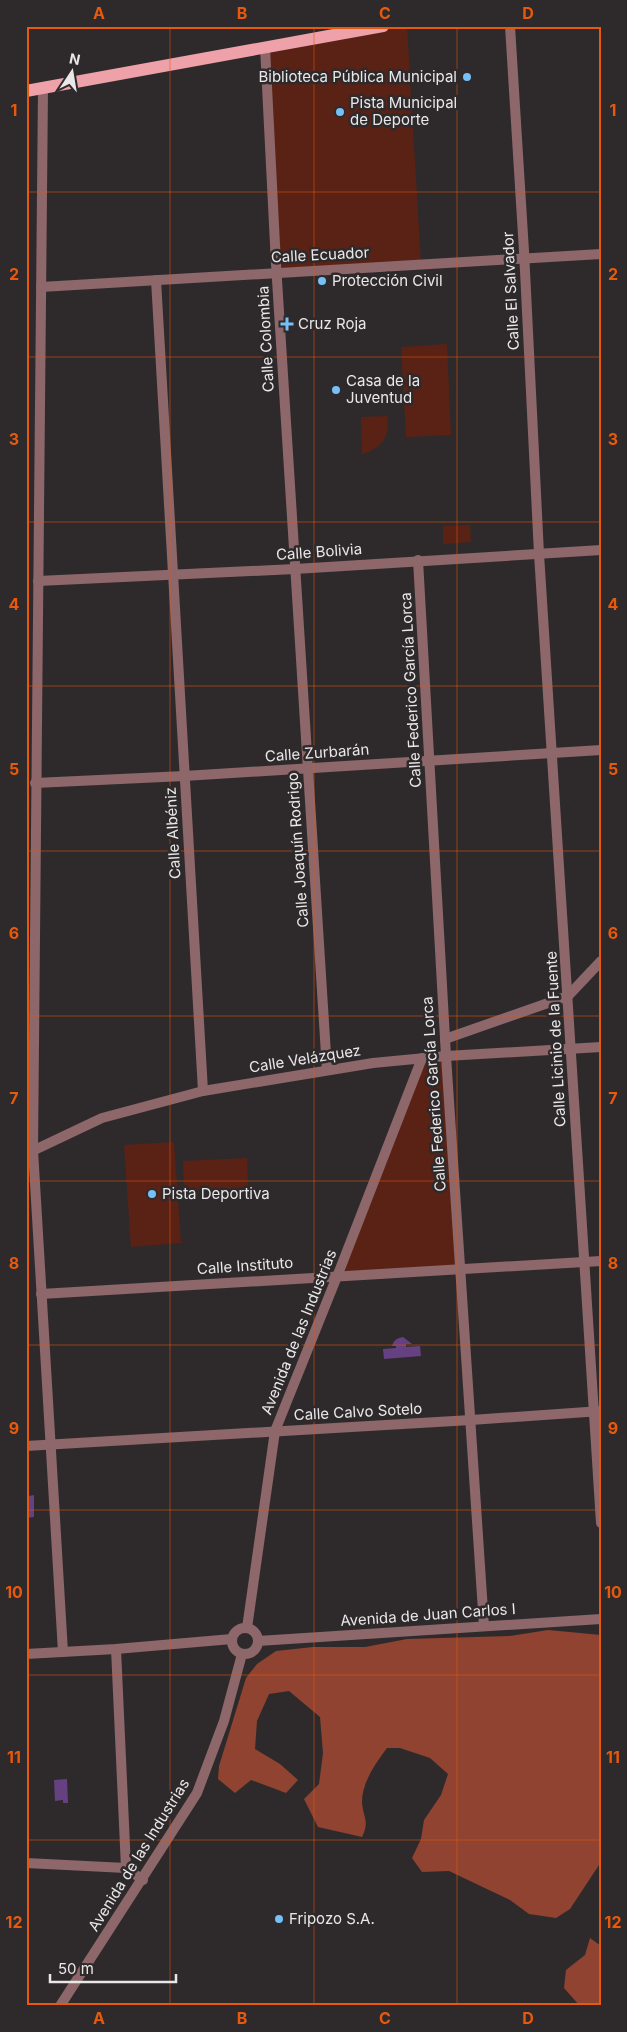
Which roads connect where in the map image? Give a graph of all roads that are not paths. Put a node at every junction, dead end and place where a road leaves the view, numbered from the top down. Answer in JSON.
{"nodes":[{"id":1,"x":383,"y":26,"type":"edge"},
{"id":2,"x":510,"y":26,"type":"edge"},
{"id":3,"x":265,"y":47,"type":"junction"},
{"id":4,"x":43,"y":88,"type":"junction"},
{"id":5,"x":26,"y":91,"type":"edge"},
{"id":6,"x":601,"y":254,"type":"edge"},
{"id":7,"x":524,"y":258,"type":"junction"},
{"id":8,"x":277,"y":273,"type":"junction"},
{"id":9,"x":156,"y":280,"type":"junction"},
{"id":10,"x":41,"y":287,"type":"junction"},
{"id":11,"x":601,"y":550,"type":"edge"},
{"id":12,"x":539,"y":554,"type":"junction"},
{"id":13,"x":418,"y":560,"type":"junction"},
{"id":14,"x":295,"y":568,"type":"junction"},
{"id":15,"x":172,"y":574,"type":"junction"},
{"id":16,"x":38,"y":581,"type":"junction"},
{"id":17,"x":31,"y":693,"type":"edge"},
{"id":18,"x":601,"y":750,"type":"edge"},
{"id":19,"x":552,"y":753,"type":"junction"},
{"id":20,"x":431,"y":761,"type":"junction"},
{"id":21,"x":308,"y":768,"type":"junction"},
{"id":22,"x":184,"y":776,"type":"junction"},
{"id":23,"x":35,"y":783,"type":"junction"},
{"id":24,"x":601,"y":961,"type":"edge"},
{"id":25,"x":568,"y":996,"type":"junction"},
{"id":26,"x":446,"y":1039,"type":"junction"},
{"id":27,"x":601,"y":1048,"type":"edge"},
{"id":28,"x":571,"y":1049,"type":"junction"},
{"id":29,"x":446,"y":1056,"type":"junction"},
{"id":30,"x":422,"y":1058,"type":"junction"},
{"id":31,"x":327,"y":1070,"type":"junction"},
{"id":32,"x":203,"y":1091,"type":"junction"},
{"id":33,"x":30,"y":1116,"type":"edge"},
{"id":34,"x":30,"y":1152,"type":"edge"},
{"id":35,"x":601,"y":1261,"type":"edge"},
{"id":36,"x":584,"y":1262,"type":"junction"},
{"id":37,"x":461,"y":1270,"type":"junction"},
{"id":38,"x":338,"y":1275,"type":"junction"},
{"id":39,"x":41,"y":1294,"type":"junction"},
{"id":40,"x":597,"y":1411,"type":"edge"},
{"id":41,"x":471,"y":1420,"type":"junction"},
{"id":42,"x":275,"y":1431,"type":"junction"},
{"id":43,"x":49,"y":1445,"type":"junction"},
{"id":44,"x":26,"y":1446,"type":"edge"},
{"id":45,"x":601,"y":1523,"type":"edge"},
{"id":46,"x":601,"y":1619,"type":"edge"},
{"id":47,"x":484,"y":1626,"type":"junction"},
{"id":48,"x":247,"y":1628,"type":"junction"},
{"id":49,"x":232,"y":1639,"type":"junction"},
{"id":50,"x":258,"y":1641,"type":"junction"},
{"id":51,"x":116,"y":1649,"type":"junction"},
{"id":52,"x":63,"y":1652,"type":"junction"},
{"id":53,"x":26,"y":1654,"type":"edge"},
{"id":54,"x":242,"y":1654,"type":"junction"},
{"id":55,"x":26,"y":1863,"type":"edge"},
{"id":56,"x":126,"y":1868,"type":"junction"},
{"id":57,"x":143,"y":1880,"type":"junction"},
{"id":58,"x":60,"y":2006,"type":"edge"}],
"edges":[{"from":1,"to":3,"type":"main road"},
{"from":2,"to":7,"type":"street","name":"Calle El Salvador"},
{"from":3,"to":4,"type":"main road"},
{"from":3,"to":8,"type":"street","name":"Calle Colombia"},
{"from":4,"to":5,"type":"main road"},
{"from":4,"to":10,"type":"street"},
{"from":6,"to":7,"type":"street","name":"Calle Ecuador"},
{"from":7,"to":8,"type":"street","name":"Calle Ecuador"},
{"from":7,"to":12,"type":"street","name":"Calle El Salvador"},
{"from":8,"to":9,"type":"street","name":"Calle Ecuador"},
{"from":8,"to":14,"type":"street","name":"Calle Colombia"},
{"from":9,"to":10,"type":"street","name":"Calle Ecuador"},
{"from":9,"to":15,"type":"street","name":"Calle Albéniz"},
{"from":10,"to":16,"type":"street"},
{"from":11,"to":12,"type":"street","name":"Calle Bolivia"},
{"from":12,"to":13,"type":"street","name":"Calle Bolivia"},
{"from":12,"to":19,"type":"street","name":"Calle Licinio de la Fuente"},
{"from":13,"to":14,"type":"street","name":"Calle Bolivia"},
{"from":13,"to":20,"type":"street","name":"Calle Federico García Lorca"},
{"from":14,"to":15,"type":"street","name":"Calle Bolivia"},
{"from":14,"to":21,"type":"street","name":"Calle Joaquín Rodrigo"},
{"from":15,"to":16,"type":"street","name":"Calle Bolivia"},
{"from":15,"to":22,"type":"street","name":"Calle Albéniz"},
{"from":16,"to":17,"type":"street"},
{"from":17,"to":23,"type":"street"},
{"from":18,"to":19,"type":"street","name":"Calle Zurbarán"},
{"from":19,"to":20,"type":"street","name":"Calle Zurbarán"},
{"from":19,"to":25,"type":"street","name":"Calle Licinio de la Fuente"},
{"from":20,"to":21,"type":"street","name":"Calle Zurbarán"},
{"from":20,"to":26,"type":"street","name":"Calle Federico García Lorca"},
{"from":21,"to":22,"type":"street","name":"Calle Zurbarán"},
{"from":21,"to":31,"type":"street","name":"Calle Joaquín Rodrigo"},
{"from":22,"to":23,"type":"street","name":"Calle Zurbarán"},
{"from":22,"to":32,"type":"street","name":"Calle Albéniz"},
{"from":23,"to":33,"type":"street"},
{"from":24,"to":25,"type":"street"},
{"from":25,"to":26,"type":"street"},
{"from":25,"to":28,"type":"street","name":"Calle Licinio de la Fuente"},
{"from":26,"to":29,"type":"street","name":"Calle Federico García Lorca"},
{"from":27,"to":28,"type":"street","name":"Calle Velázquez"},
{"from":28,"to":29,"type":"street","name":"Calle Velázquez"},
{"from":28,"to":36,"type":"street","name":"Calle Licinio de la Fuente"},
{"from":29,"to":30,"type":"street","name":"Calle Velázquez"},
{"from":29,"to":37,"type":"street","name":"Calle Federico García Lorca"},
{"from":30,"to":31,"type":"street","name":"Calle Velázquez"},
{"from":30,"to":38,"type":"street","name":"Avenida de las Industrias"},
{"from":31,"to":32,"type":"street","name":"Calle Velázquez"},
{"from":32,"to":34,"type":"street","name":"Calle Velázquez"},
{"from":33,"to":34,"type":"street"},
{"from":34,"to":39,"type":"street"},
{"from":35,"to":36,"type":"street","name":"Calle Instituto"},
{"from":36,"to":37,"type":"street","name":"Calle Instituto"},
{"from":36,"to":40,"type":"street","name":"Calle Licinio de la Fuente"},
{"from":37,"to":38,"type":"street","name":"Calle Instituto"},
{"from":37,"to":41,"type":"street","name":"Calle Federico García Lorca"},
{"from":38,"to":39,"type":"street","name":"Calle Instituto"},
{"from":38,"to":42,"type":"street","name":"Avenida de las Industrias"},
{"from":39,"to":43,"type":"street"},
{"from":40,"to":41,"type":"street","name":"Calle Calvo Sotelo"},
{"from":40,"to":45,"type":"street","name":"Calle Licinio de la Fuente"},
{"from":41,"to":42,"type":"street","name":"Calle Calvo Sotelo"},
{"from":41,"to":47,"type":"street","name":"Calle Federico García Lorca"},
{"from":42,"to":43,"type":"street","name":"Calle Calvo Sotelo"},
{"from":42,"to":48,"type":"street","name":"Avenida de las Industrias"},
{"from":43,"to":44,"type":"street","name":"Calle Calvo Sotelo"},
{"from":43,"to":52,"type":"street"},
{"from":46,"to":47,"type":"street","name":"Avenida de Juan Carlos I"},
{"from":47,"to":50,"type":"street","name":"Avenida de Juan Carlos I"},
{"from":48,"to":49,"type":"street"},
{"from":48,"to":50,"type":"street"},
{"from":49,"to":51,"type":"street"},
{"from":49,"to":54,"type":"street"},
{"from":50,"to":54,"type":"street"},
{"from":51,"to":52,"type":"street"},
{"from":51,"to":56,"type":"street"},
{"from":52,"to":53,"type":"street"},
{"from":54,"to":57,"type":"street","name":"Avenida de las Industrias"},
{"from":55,"to":56,"type":"street"},
{"from":56,"to":57,"type":"street"},
{"from":57,"to":58,"type":"street","name":"Avenida de las Industrias"}]}
